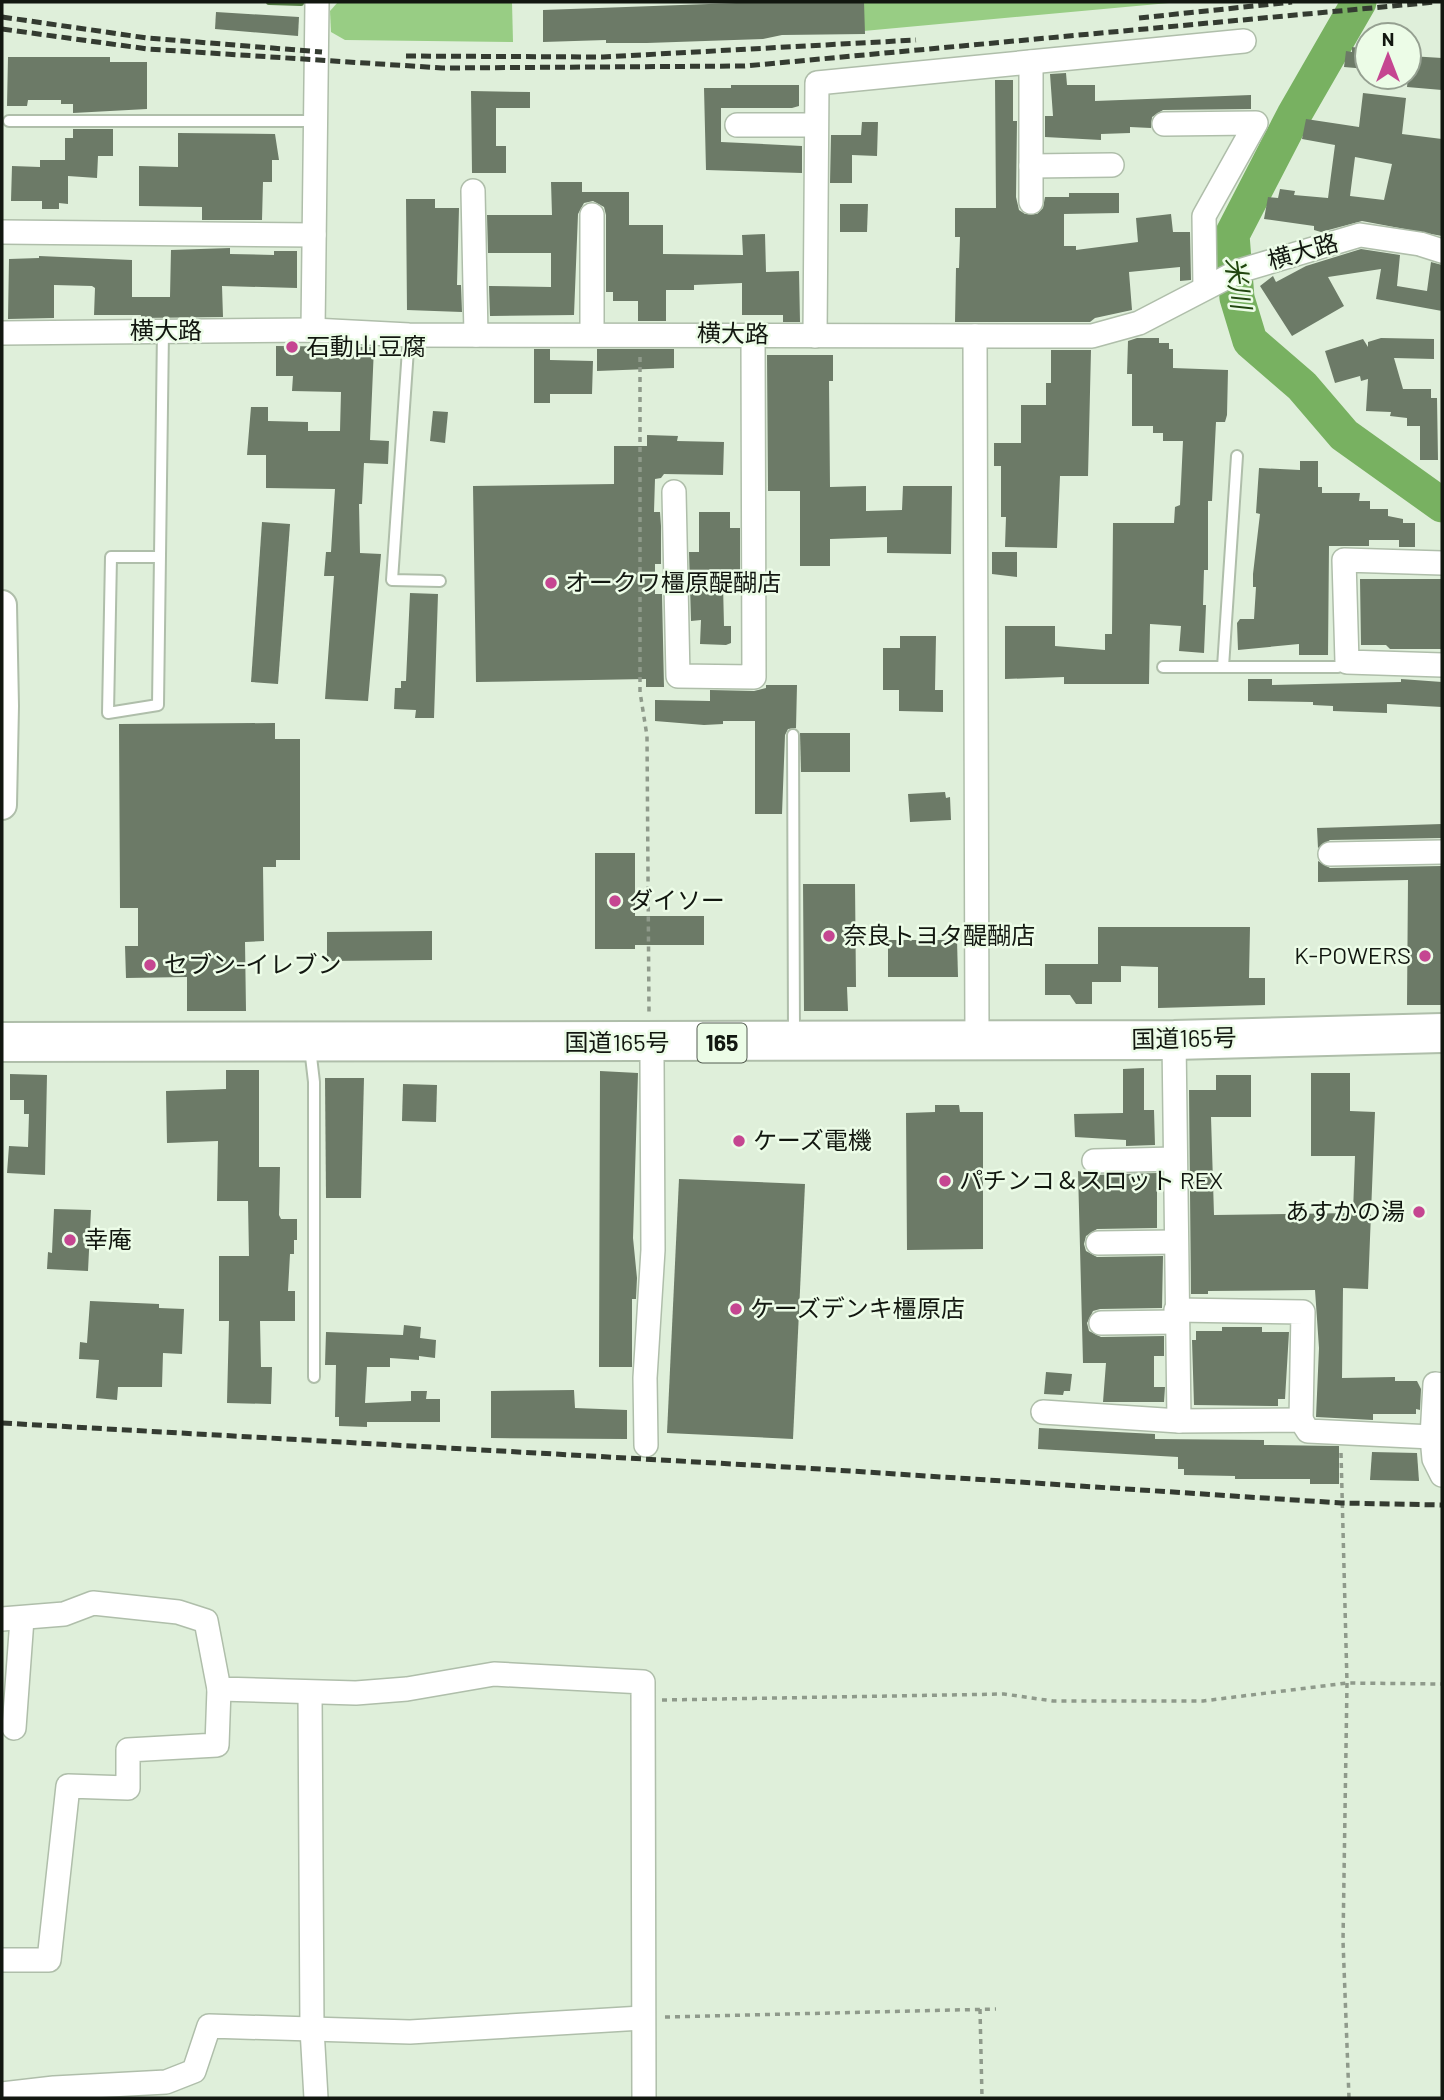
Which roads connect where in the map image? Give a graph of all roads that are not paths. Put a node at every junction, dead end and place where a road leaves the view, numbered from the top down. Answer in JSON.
{"nodes":[{"id":1,"x":317,"y":2,"type":"edge"},
{"id":2,"x":1244,"y":41,"type":"dead end"},
{"id":3,"x":1031,"y":62,"type":"junction"},
{"id":4,"x":9,"y":121,"type":"dead end"},
{"id":5,"x":317,"y":121,"type":"junction"},
{"id":6,"x":1164,"y":124,"type":"dead end"},
{"id":7,"x":737,"y":125,"type":"dead end"},
{"id":8,"x":816,"y":125,"type":"junction"},
{"id":9,"x":1112,"y":165,"type":"dead end"},
{"id":10,"x":1031,"y":166,"type":"junction"},
{"id":11,"x":473,"y":191,"type":"dead end"},
{"id":12,"x":1031,"y":202,"type":"dead end"},
{"id":13,"x":592,"y":215,"type":"dead end"},
{"id":14,"x":2,"y":232,"type":"edge"},
{"id":15,"x":314,"y":235,"type":"junction"},
{"id":16,"x":1442,"y":251,"type":"edge"},
{"id":17,"x":1208,"y":287,"type":"junction"},
{"id":18,"x":313,"y":330,"type":"junction"},
{"id":19,"x":163,"y":331,"type":"junction"},
{"id":20,"x":2,"y":333,"type":"edge"},
{"id":21,"x":593,"y":333,"type":"junction"},
{"id":22,"x":409,"y":335,"type":"junction"},
{"id":23,"x":476,"y":335,"type":"junction"},
{"id":24,"x":753,"y":335,"type":"junction"},
{"id":25,"x":815,"y":336,"type":"junction"},
{"id":26,"x":975,"y":336,"type":"junction"},
{"id":27,"x":1237,"y":456,"type":"dead end"},
{"id":28,"x":674,"y":492,"type":"dead end"},
{"id":29,"x":160,"y":557,"type":"junction"},
{"id":30,"x":1442,"y":563,"type":"edge"},
{"id":31,"x":440,"y":581,"type":"dead end"},
{"id":32,"x":2,"y":605,"type":"edge"},
{"id":33,"x":1347,"y":662,"type":"junction"},
{"id":34,"x":1442,"y":665,"type":"edge"},
{"id":35,"x":1163,"y":667,"type":"dead end"},
{"id":36,"x":1223,"y":667,"type":"junction"},
{"id":37,"x":3,"y":706,"type":"edge"},
{"id":38,"x":793,"y":735,"type":"dead end"},
{"id":39,"x":2,"y":805,"type":"edge"},
{"id":40,"x":1442,"y":852,"type":"edge"},
{"id":41,"x":1330,"y":854,"type":"dead end"},
{"id":42,"x":1442,"y":1033,"type":"edge"},
{"id":43,"x":977,"y":1039,"type":"junction"},
{"id":44,"x":1174,"y":1040,"type":"junction"},
{"id":45,"x":2,"y":1042,"type":"edge"},
{"id":46,"x":794,"y":1042,"type":"junction"},
{"id":47,"x":309,"y":1043,"type":"junction"},
{"id":48,"x":650,"y":1044,"type":"junction"},
{"id":49,"x":1174,"y":1159,"type":"junction"},
{"id":50,"x":1094,"y":1161,"type":"dead end"},
{"id":51,"x":1175,"y":1242,"type":"junction"},
{"id":52,"x":1097,"y":1243,"type":"dead end"},
{"id":53,"x":1176,"y":1316,"type":"junction"},
{"id":54,"x":1101,"y":1323,"type":"dead end"},
{"id":55,"x":314,"y":1377,"type":"dead end"},
{"id":56,"x":1442,"y":1385,"type":"edge"},
{"id":57,"x":1043,"y":1412,"type":"dead end"},
{"id":58,"x":1301,"y":1420,"type":"junction"},
{"id":59,"x":1179,"y":1421,"type":"junction"},
{"id":60,"x":1432,"y":1437,"type":"junction"},
{"id":61,"x":646,"y":1445,"type":"dead end"},
{"id":62,"x":1442,"y":1475,"type":"edge"},
{"id":63,"x":12,"y":1619,"type":"edge"},
{"id":64,"x":219,"y":1689,"type":"junction"},
{"id":65,"x":310,"y":1693,"type":"junction"},
{"id":66,"x":14,"y":1728,"type":"dead end"},
{"id":67,"x":2,"y":1960,"type":"edge"},
{"id":68,"x":642,"y":2018,"type":"junction"},
{"id":69,"x":312,"y":2029,"type":"junction"},
{"id":70,"x":2,"y":2094,"type":"edge"},
{"id":71,"x":316,"y":2098,"type":"edge"},
{"id":72,"x":644,"y":2098,"type":"edge"}],
"edges":[{"from":1,"to":5,"type":"street"},
{"from":2,"to":3,"type":"street"},
{"from":3,"to":8,"type":"street"},
{"from":3,"to":10,"type":"street"},
{"from":4,"to":5,"type":"lane"},
{"from":5,"to":15,"type":"street"},
{"from":6,"to":17,"type":"street"},
{"from":7,"to":8,"type":"street"},
{"from":8,"to":25,"type":"street"},
{"from":9,"to":10,"type":"street"},
{"from":10,"to":12,"type":"street"},
{"from":11,"to":23,"type":"street"},
{"from":13,"to":21,"type":"street"},
{"from":14,"to":15,"type":"street"},
{"from":15,"to":18,"type":"street"},
{"from":16,"to":17,"type":"street","name":"横大路"},
{"from":17,"to":26,"type":"street","name":"横大路"},
{"from":18,"to":19,"type":"street","name":"横大路"},
{"from":18,"to":22,"type":"street","name":"横大路"},
{"from":19,"to":20,"type":"street","name":"横大路"},
{"from":19,"to":29,"type":"lane"},
{"from":21,"to":23,"type":"street","name":"横大路"},
{"from":21,"to":24,"type":"street","name":"横大路"},
{"from":22,"to":23,"type":"street","name":"横大路"},
{"from":22,"to":31,"type":"lane"},
{"from":24,"to":25,"type":"street","name":"横大路"},
{"from":24,"to":28,"type":"street"},
{"from":25,"to":26,"type":"street","name":"横大路"},
{"from":26,"to":43,"type":"street"},
{"from":27,"to":36,"type":"lane"},
{"from":29,"to":29,"type":"lane"},
{"from":30,"to":33,"type":"street"},
{"from":32,"to":37,"type":"street"},
{"from":33,"to":34,"type":"street"},
{"from":33,"to":36,"type":"lane"},
{"from":35,"to":36,"type":"lane"},
{"from":37,"to":39,"type":"street"},
{"from":38,"to":46,"type":"lane"},
{"from":40,"to":41,"type":"street"},
{"from":42,"to":44,"type":"highway","name":"国道165号","number":"165"},
{"from":43,"to":44,"type":"highway","name":"国道165号","number":"165"},
{"from":43,"to":46,"type":"highway","name":"国道165号","number":"165"},
{"from":44,"to":49,"type":"street"},
{"from":45,"to":47,"type":"highway","name":"国道165号","number":"165"},
{"from":46,"to":48,"type":"highway","name":"国道165号","number":"165"},
{"from":47,"to":48,"type":"highway","name":"国道165号","number":"165"},
{"from":47,"to":55,"type":"lane"},
{"from":48,"to":61,"type":"street"},
{"from":49,"to":50,"type":"street"},
{"from":49,"to":51,"type":"street"},
{"from":51,"to":52,"type":"street"},
{"from":51,"to":53,"type":"street"},
{"from":53,"to":54,"type":"street"},
{"from":53,"to":58,"type":"street"},
{"from":53,"to":59,"type":"street"},
{"from":56,"to":60,"type":"street"},
{"from":57,"to":59,"type":"street"},
{"from":58,"to":59,"type":"street"},
{"from":58,"to":60,"type":"street"},
{"from":60,"to":62,"type":"street"},
{"from":63,"to":64,"type":"street"},
{"from":63,"to":66,"type":"street"},
{"from":64,"to":65,"type":"street"},
{"from":64,"to":67,"type":"street"},
{"from":65,"to":68,"type":"street"},
{"from":65,"to":69,"type":"street"},
{"from":68,"to":69,"type":"street"},
{"from":68,"to":72,"type":"street"},
{"from":69,"to":70,"type":"street"},
{"from":69,"to":71,"type":"street"}]}
